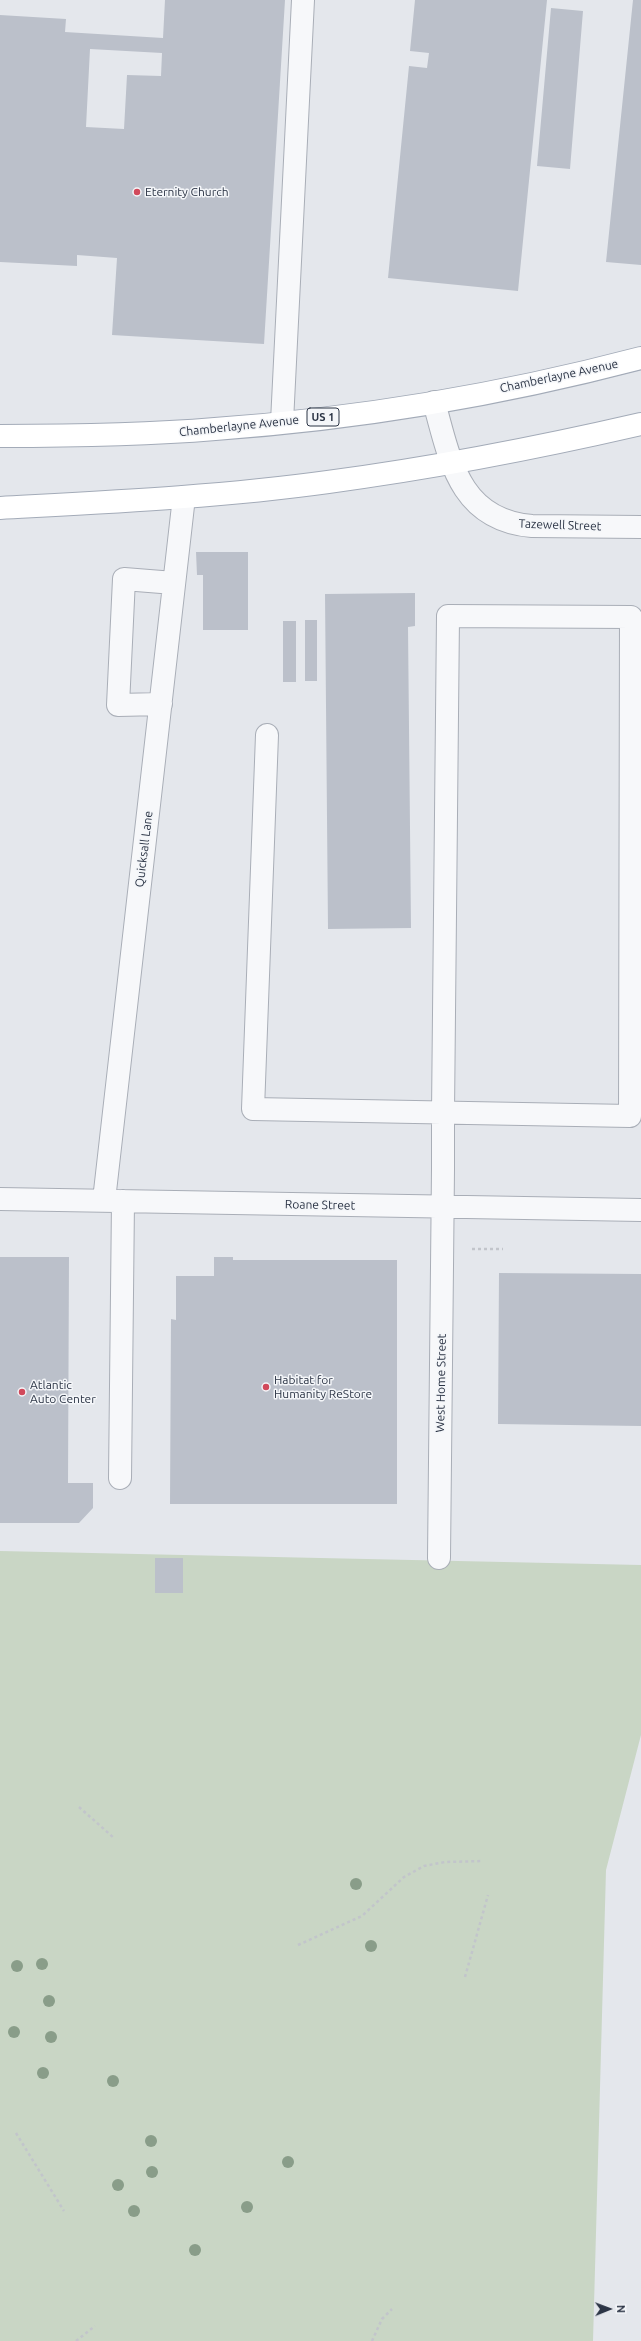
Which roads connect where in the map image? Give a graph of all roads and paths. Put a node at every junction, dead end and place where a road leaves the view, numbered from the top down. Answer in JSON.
{"nodes":[{"id":1,"x":303,"y":0,"type":"edge"},
{"id":2,"x":641,"y":358,"type":"edge"},
{"id":3,"x":434,"y":402,"type":"junction"},
{"id":4,"x":282,"y":422,"type":"junction"},
{"id":5,"x":641,"y":424,"type":"edge"},
{"id":6,"x":0,"y":436,"type":"edge"},
{"id":7,"x":451,"y":463,"type":"junction"},
{"id":8,"x":184,"y":496,"type":"junction"},
{"id":9,"x":0,"y":508,"type":"edge"},
{"id":10,"x":641,"y":526,"type":"edge"},
{"id":11,"x":174,"y":583,"type":"junction"},
{"id":12,"x":161,"y":704,"type":"junction"},
{"id":13,"x":267,"y":735,"type":"dead end"},
{"id":14,"x":443,"y":1112,"type":"junction"},
{"id":15,"x":0,"y":1199,"type":"edge"},
{"id":16,"x":113,"y":1201,"type":"junction"},
{"id":17,"x":443,"y":1208,"type":"junction"},
{"id":18,"x":641,"y":1210,"type":"edge"},
{"id":19,"x":472,"y":1249,"type":"dead end"},
{"id":20,"x":503,"y":1249,"type":"dead end"},
{"id":21,"x":120,"y":1478,"type":"dead end"},
{"id":22,"x":439,"y":1558,"type":"dead end"},
{"id":23,"x":79,"y":1807,"type":"dead end"},
{"id":24,"x":114,"y":1838,"type":"dead end"},
{"id":25,"x":483,"y":1861,"type":"dead end"},
{"id":26,"x":488,"y":1895,"type":"dead end"},
{"id":27,"x":298,"y":1945,"type":"dead end"},
{"id":28,"x":465,"y":1977,"type":"dead end"},
{"id":29,"x":16,"y":2133,"type":"dead end"},
{"id":30,"x":64,"y":2210,"type":"dead end"},
{"id":31,"x":392,"y":2309,"type":"dead end"},
{"id":32,"x":95,"y":2326,"type":"dead end"},
{"id":33,"x":76,"y":2341,"type":"edge"},
{"id":34,"x":372,"y":2341,"type":"edge"}],
"edges":[{"from":1,"to":4,"type":"street"},
{"from":2,"to":3,"type":"main road","name":"Chamberlayne Avenue","number":"US 1"},
{"from":3,"to":4,"type":"main road","name":"Chamberlayne Avenue","number":"US 1"},
{"from":3,"to":7,"type":"street","name":"Tazewell Street"},
{"from":4,"to":6,"type":"main road","name":"Chamberlayne Avenue","number":"US 1"},
{"from":5,"to":7,"type":"main road"},
{"from":7,"to":8,"type":"main road"},
{"from":7,"to":10,"type":"street","name":"Tazewell Street"},
{"from":8,"to":9,"type":"main road"},
{"from":8,"to":11,"type":"street","name":"Quicksall Lane"},
{"from":11,"to":12,"type":"street","name":"Quicksall Lane"},
{"from":11,"to":12,"type":"street"},
{"from":12,"to":16,"type":"street","name":"Quicksall Lane"},
{"from":13,"to":14,"type":"street"},
{"from":14,"to":14,"type":"street"},
{"from":14,"to":17,"type":"street","name":"West Home Street"},
{"from":15,"to":16,"type":"street","name":"Roane Street"},
{"from":16,"to":17,"type":"street","name":"Roane Street"},
{"from":16,"to":21,"type":"street","name":"Quicksall Lane"},
{"from":17,"to":18,"type":"street","name":"Roane Street"},
{"from":17,"to":22,"type":"street","name":"West Home Street"},
{"from":19,"to":20,"type":"path"},
{"from":23,"to":24,"type":"path"},
{"from":25,"to":27,"type":"path"},
{"from":26,"to":28,"type":"path"},
{"from":29,"to":30,"type":"path"},
{"from":31,"to":34,"type":"path"},
{"from":32,"to":33,"type":"path"}]}
